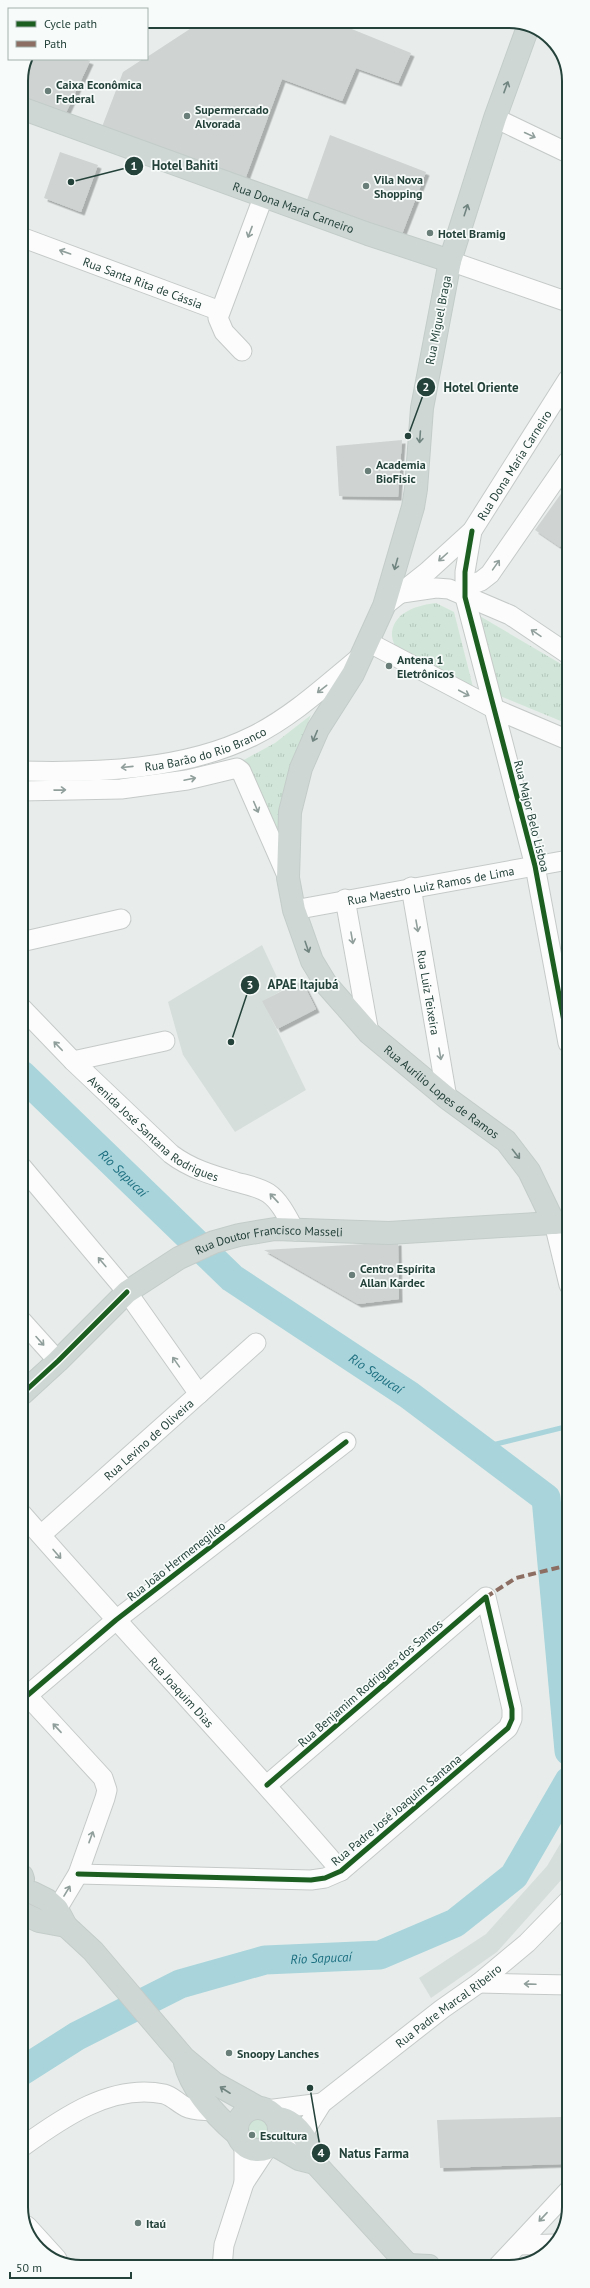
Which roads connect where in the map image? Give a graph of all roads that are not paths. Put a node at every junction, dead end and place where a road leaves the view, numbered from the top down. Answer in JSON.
{"nodes":[{"id":1,"x":526,"y":31,"type":"edge"},
{"id":2,"x":28,"y":111,"type":"edge"},
{"id":3,"x":495,"y":118,"type":"junction"},
{"id":4,"x":562,"y":149,"type":"edge"},
{"id":5,"x":264,"y":195,"type":"junction"},
{"id":6,"x":28,"y":240,"type":"edge"},
{"id":7,"x":450,"y":261,"type":"junction"},
{"id":8,"x":562,"y":300,"type":"edge"},
{"id":9,"x":220,"y":311,"type":"junction"},
{"id":10,"x":242,"y":351,"type":"dead end"},
{"id":11,"x":562,"y":388,"type":"edge"},
{"id":12,"x":562,"y":470,"type":"edge"},
{"id":13,"x":472,"y":531,"type":"junction"},
{"id":14,"x":465,"y":592,"type":"junction"},
{"id":15,"x":392,"y":600,"type":"junction"},
{"id":16,"x":365,"y":648,"type":"junction"},
{"id":17,"x":562,"y":650,"type":"edge"},
{"id":18,"x":495,"y":709,"type":"junction"},
{"id":19,"x":562,"y":737,"type":"edge"},
{"id":20,"x":28,"y":771,"type":"edge"},
{"id":21,"x":28,"y":791,"type":"edge"},
{"id":22,"x":562,"y":861,"type":"edge"},
{"id":23,"x":535,"y":866,"type":"junction"},
{"id":24,"x":288,"y":878,"type":"junction"},
{"id":25,"x":411,"y":887,"type":"junction"},
{"id":26,"x":345,"y":899,"type":"junction"},
{"id":27,"x":294,"y":910,"type":"junction"},
{"id":28,"x":122,"y":919,"type":"dead end"},
{"id":29,"x":28,"y":941,"type":"edge"},
{"id":30,"x":562,"y":1011,"type":"edge"},
{"id":31,"x":28,"y":1013,"type":"edge"},
{"id":32,"x":369,"y":1033,"type":"junction"},
{"id":33,"x":165,"y":1041,"type":"dead end"},
{"id":34,"x":73,"y":1061,"type":"junction"},
{"id":35,"x":447,"y":1098,"type":"junction"},
{"id":36,"x":28,"y":1174,"type":"edge"},
{"id":37,"x":561,"y":1223,"type":"edge"},
{"id":38,"x":285,"y":1230,"type":"junction"},
{"id":39,"x":127,"y":1292,"type":"junction"},
{"id":40,"x":28,"y":1328,"type":"edge"},
{"id":41,"x":256,"y":1343,"type":"dead end"},
{"id":42,"x":58,"y":1361,"type":"junction"},
{"id":43,"x":28,"y":1388,"type":"edge"},
{"id":44,"x":199,"y":1394,"type":"junction"},
{"id":45,"x":346,"y":1442,"type":"dead end"},
{"id":46,"x":28,"y":1521,"type":"edge"},
{"id":47,"x":41,"y":1536,"type":"junction"},
{"id":48,"x":486,"y":1597,"type":"joint"},
{"id":49,"x":116,"y":1620,"type":"junction"},
{"id":50,"x":28,"y":1691,"type":"edge"},
{"id":51,"x":28,"y":1700,"type":"edge"},
{"id":52,"x":267,"y":1785,"type":"junction"},
{"id":53,"x":341,"y":1872,"type":"junction"},
{"id":54,"x":78,"y":1874,"type":"junction"},
{"id":55,"x":28,"y":1884,"type":"edge"},
{"id":56,"x":28,"y":1890,"type":"edge"},
{"id":57,"x":562,"y":1907,"type":"edge"},
{"id":58,"x":28,"y":1908,"type":"edge"},
{"id":59,"x":28,"y":1915,"type":"edge"},
{"id":60,"x":61,"y":1917,"type":"junction"},
{"id":61,"x":479,"y":1983,"type":"junction"},
{"id":62,"x":562,"y":1985,"type":"edge"},
{"id":63,"x":183,"y":2057,"type":"junction"},
{"id":64,"x":192,"y":2081,"type":"junction"},
{"id":65,"x":166,"y":2094,"type":"junction"},
{"id":66,"x":322,"y":2103,"type":"junction"},
{"id":67,"x":213,"y":2111,"type":"junction"},
{"id":68,"x":267,"y":2112,"type":"junction"},
{"id":69,"x":302,"y":2135,"type":"junction"},
{"id":70,"x":241,"y":2140,"type":"junction"},
{"id":71,"x":28,"y":2143,"type":"edge"},
{"id":72,"x":275,"y":2147,"type":"junction"},
{"id":73,"x":315,"y":2163,"type":"junction"},
{"id":74,"x":244,"y":2183,"type":"junction"},
{"id":75,"x":562,"y":2198,"type":"edge"},
{"id":76,"x":38,"y":2238,"type":"edge"},
{"id":77,"x":547,"y":2244,"type":"edge"},
{"id":78,"x":518,"y":2245,"type":"junction"},
{"id":79,"x":48,"y":2248,"type":"edge"},
{"id":80,"x":223,"y":2260,"type":"edge"},
{"id":81,"x":409,"y":2260,"type":"edge"},
{"id":82,"x":502,"y":2260,"type":"edge"}],
"edges":[{"from":3,"to":1,"type":"main road","name":"Rua Miguel Braga","one_way":true},
{"from":2,"to":5,"type":"main road","name":"Rua Dona Maria Carneiro"},
{"from":3,"to":4,"type":"street","one_way":true},
{"from":7,"to":3,"type":"main road","name":"Rua Miguel Braga","one_way":true},
{"from":5,"to":7,"type":"main road","name":"Rua Dona Maria Carneiro"},
{"from":5,"to":9,"type":"street","one_way":true},
{"from":9,"to":6,"type":"street","name":"Rua Santa Rita de Cássia","one_way":true},
{"from":7,"to":8,"type":"street","name":"Rua Dona Maria Carneiro"},
{"from":7,"to":15,"type":"main road","name":"Rua Miguel Braga","one_way":true},
{"from":9,"to":10,"type":"street"},
{"from":11,"to":13,"type":"street","name":"Rua Dona Maria Carneiro"},
{"from":14,"to":12,"type":"street","one_way":true},
{"from":13,"to":14,"type":"street","name":"Rua Dona Maria Carneiro"},
{"from":13,"to":15,"type":"street","name":"Rua Dona Maria Carneiro","one_way":true},
{"from":14,"to":15,"type":"street"},
{"from":17,"to":14,"type":"street","one_way":true},
{"from":14,"to":18,"type":"street","name":"Rua Major Belo Lisboa"},
{"from":15,"to":16,"type":"main road","name":"Rua Miguel Braga"},
{"from":16,"to":18,"type":"street","one_way":true},
{"from":16,"to":20,"type":"street","name":"Rua Barão do Rio Branco","one_way":true},
{"from":16,"to":24,"type":"main road","name":"Rua Miguel Braga","one_way":true},
{"from":18,"to":19,"type":"street"},
{"from":18,"to":23,"type":"street","name":"Rua Major Belo Lisboa"},
{"from":21,"to":24,"type":"street","name":"Rua Barão do Rio Branco","one_way":true},
{"from":22,"to":23,"type":"street","name":"Rua Maestro Luiz Ramos de Lima"},
{"from":23,"to":25,"type":"street","name":"Rua Maestro Luiz Ramos de Lima"},
{"from":23,"to":30,"type":"street","name":"Rua Major Belo Lisboa"},
{"from":24,"to":27,"type":"main road","name":"Rua Aurílio Lopes de Ramos"},
{"from":25,"to":26,"type":"street","name":"Rua Maestro Luiz Ramos de Lima"},
{"from":25,"to":35,"type":"street","name":"Rua Luiz Teixeira","one_way":true},
{"from":26,"to":27,"type":"street","name":"Rua Maestro Luiz Ramos de Lima"},
{"from":26,"to":32,"type":"street","one_way":true},
{"from":27,"to":32,"type":"main road","name":"Rua Aurílio Lopes de Ramos","one_way":true},
{"from":28,"to":29,"type":"street"},
{"from":34,"to":31,"type":"street","name":"Avenida José Santana Rodrigues","one_way":true},
{"from":32,"to":35,"type":"main road","name":"Rua Aurílio Lopes de Ramos"},
{"from":33,"to":34,"type":"street"},
{"from":38,"to":34,"type":"street","name":"Avenida José Santana Rodrigues","one_way":true},
{"from":35,"to":37,"type":"main road","name":"Rua Aurílio Lopes de Ramos","one_way":true},
{"from":39,"to":36,"type":"street","one_way":true},
{"from":37,"to":38,"type":"main road","name":"Rua Doutor Francisco Masseli"},
{"from":38,"to":39,"type":"main road","name":"Rua Doutor Francisco Masseli"},
{"from":39,"to":42,"type":"main road","name":"Rua Doutor Francisco Masseli"},
{"from":44,"to":39,"type":"street","one_way":true},
{"from":40,"to":42,"type":"street","one_way":true},
{"from":41,"to":44,"type":"street","name":"Rua Levino de Oliveira"},
{"from":42,"to":43,"type":"main road","name":"Rua Doutor Francisco Masseli"},
{"from":44,"to":47,"type":"street","name":"Rua Levino de Oliveira"},
{"from":45,"to":49,"type":"street","name":"Rua João Hermenegildo"},
{"from":46,"to":47,"type":"street","name":"Rua Joaquim Dias"},
{"from":47,"to":49,"type":"street","name":"Rua Joaquim Dias","one_way":true},
{"from":48,"to":52,"type":"street","name":"Rua Benjamim Rodrigues dos Santos"},
{"from":48,"to":53,"type":"street","name":"Rua Padre José Joaquim Santana"},
{"from":49,"to":50,"type":"street","name":"Rua João Hermenegildo"},
{"from":49,"to":52,"type":"street","name":"Rua Joaquim Dias"},
{"from":54,"to":51,"type":"street","one_way":true},
{"from":52,"to":53,"type":"street","name":"Rua Joaquim Dias"},
{"from":53,"to":54,"type":"street","name":"Rua Padre José Joaquim Santana"},
{"from":60,"to":54,"type":"street","one_way":true},
{"from":55,"to":60,"type":"main road"},
{"from":56,"to":58,"type":"main road"},
{"from":57,"to":61,"type":"street","name":"Rua Padre Marcal Ribeiro"},
{"from":59,"to":60,"type":"main road"},
{"from":60,"to":63,"type":"main road"},
{"from":62,"to":61,"type":"street","one_way":true},
{"from":61,"to":66,"type":"street","name":"Rua Padre Marcal Ribeiro"},
{"from":63,"to":64,"type":"main road"},
{"from":68,"to":63,"type":"main road","one_way":true},
{"from":64,"to":65,"type":"street"},
{"from":64,"to":67,"type":"main road"},
{"from":65,"to":67,"type":"street"},
{"from":65,"to":71,"type":"street"},
{"from":66,"to":68,"type":"street"},
{"from":66,"to":69,"type":"street","name":"Rua Padre Marcal Ribeiro"},
{"from":67,"to":70,"type":"main road"},
{"from":68,"to":69,"type":"main road"},
{"from":68,"to":70,"type":"main road"},
{"from":68,"to":72,"type":"main road"},
{"from":69,"to":72,"type":"street","name":"Rua Padre Marcal Ribeiro"},
{"from":69,"to":73,"type":"main road"},
{"from":70,"to":72,"type":"main road"},
{"from":70,"to":74,"type":"street"},
{"from":72,"to":73,"type":"main road"},
{"from":72,"to":74,"type":"street","name":"Rua Padre Marcal Ribeiro"},
{"from":73,"to":81,"type":"main road"},
{"from":74,"to":80,"type":"street"},
{"from":75,"to":78,"type":"street","one_way":true},
{"from":76,"to":79,"type":"street"},
{"from":77,"to":78,"type":"street"},
{"from":78,"to":82,"type":"street"}]}
